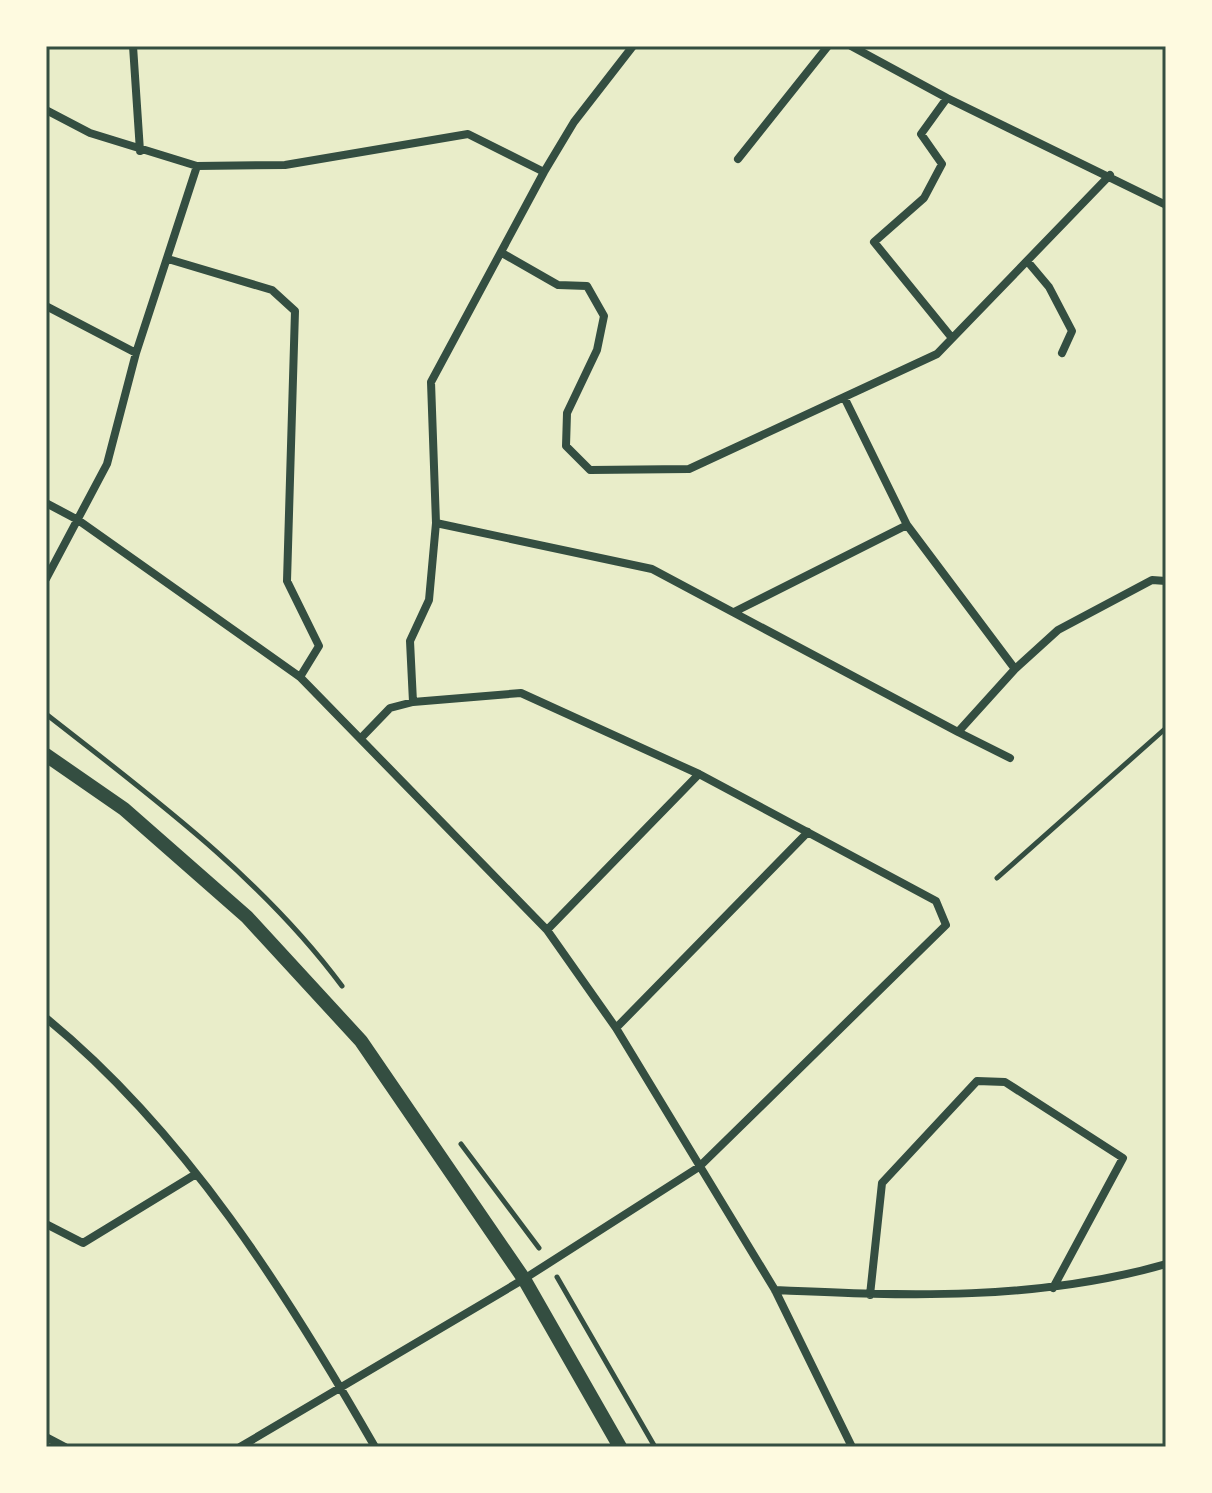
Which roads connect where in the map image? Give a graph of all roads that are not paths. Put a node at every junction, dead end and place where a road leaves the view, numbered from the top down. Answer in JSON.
{"nodes":[{"id":1,"x":133,"y":46,"type":"edge"},
{"id":2,"x":633,"y":46,"type":"edge"},
{"id":3,"x":828,"y":46,"type":"edge"},
{"id":4,"x":854,"y":47,"type":"edge"},
{"id":5,"x":947,"y":98,"type":"junction"},
{"id":6,"x":46,"y":110,"type":"edge"},
{"id":7,"x":140,"y":151,"type":"junction"},
{"id":8,"x":738,"y":159,"type":"dead end"},
{"id":9,"x":197,"y":166,"type":"junction"},
{"id":10,"x":544,"y":172,"type":"junction"},
{"id":11,"x":1110,"y":175,"type":"junction"},
{"id":12,"x":1166,"y":205,"type":"edge"},
{"id":13,"x":502,"y":253,"type":"junction"},
{"id":14,"x":168,"y":259,"type":"junction"},
{"id":15,"x":1028,"y":262,"type":"junction"},
{"id":16,"x":46,"y":306,"type":"edge"},
{"id":17,"x":952,"y":338,"type":"junction"},
{"id":18,"x":136,"y":353,"type":"junction"},
{"id":19,"x":1062,"y":353,"type":"dead end"},
{"id":20,"x":844,"y":397,"type":"junction"},
{"id":21,"x":46,"y":503,"type":"edge"},
{"id":22,"x":78,"y":520,"type":"junction"},
{"id":23,"x":436,"y":523,"type":"junction"},
{"id":24,"x":907,"y":525,"type":"junction"},
{"id":25,"x":46,"y":579,"type":"edge"},
{"id":26,"x":1166,"y":581,"type":"edge"},
{"id":27,"x":734,"y":612,"type":"junction"},
{"id":28,"x":1015,"y":669,"type":"junction"},
{"id":29,"x":300,"y":677,"type":"junction"},
{"id":30,"x":413,"y":702,"type":"junction"},
{"id":31,"x":958,"y":732,"type":"junction"},
{"id":32,"x":362,"y":737,"type":"junction"},
{"id":33,"x":46,"y":755,"type":"edge"},
{"id":34,"x":1010,"y":758,"type":"dead end"},
{"id":35,"x":699,"y":774,"type":"junction"},
{"id":36,"x":808,"y":832,"type":"junction"},
{"id":37,"x":547,"y":930,"type":"junction"},
{"id":38,"x":46,"y":1018,"type":"edge"},
{"id":39,"x":616,"y":1028,"type":"junction"},
{"id":40,"x":699,"y":1167,"type":"junction"},
{"id":41,"x":196,"y":1174,"type":"junction"},
{"id":42,"x":46,"y":1224,"type":"edge"},
{"id":43,"x":1166,"y":1264,"type":"edge"},
{"id":44,"x":524,"y":1279,"type":"junction"},
{"id":45,"x":1053,"y":1288,"type":"junction"},
{"id":46,"x":775,"y":1290,"type":"junction"},
{"id":47,"x":870,"y":1295,"type":"junction"},
{"id":48,"x":341,"y":1387,"type":"junction"},
{"id":49,"x":46,"y":1437,"type":"edge"},
{"id":50,"x":65,"y":1447,"type":"edge"},
{"id":51,"x":240,"y":1447,"type":"edge"},
{"id":52,"x":375,"y":1447,"type":"edge"},
{"id":53,"x":620,"y":1447,"type":"edge"},
{"id":54,"x":852,"y":1447,"type":"edge"}],
"edges":[{"from":1,"to":7,"type":"street"},
{"from":2,"to":10,"type":"street"},
{"from":3,"to":8,"type":"street"},
{"from":4,"to":5,"type":"street"},
{"from":5,"to":11,"type":"street"},
{"from":5,"to":17,"type":"street"},
{"from":6,"to":7,"type":"street"},
{"from":7,"to":9,"type":"street"},
{"from":9,"to":10,"type":"street"},
{"from":9,"to":14,"type":"street"},
{"from":10,"to":13,"type":"street"},
{"from":11,"to":12,"type":"street"},
{"from":11,"to":15,"type":"street"},
{"from":13,"to":20,"type":"street"},
{"from":13,"to":23,"type":"street"},
{"from":14,"to":18,"type":"street"},
{"from":14,"to":29,"type":"street"},
{"from":15,"to":17,"type":"street"},
{"from":15,"to":19,"type":"street"},
{"from":16,"to":18,"type":"street"},
{"from":17,"to":20,"type":"street"},
{"from":18,"to":22,"type":"street"},
{"from":20,"to":24,"type":"street"},
{"from":21,"to":22,"type":"street"},
{"from":22,"to":25,"type":"street"},
{"from":22,"to":29,"type":"street"},
{"from":23,"to":27,"type":"street"},
{"from":23,"to":30,"type":"street"},
{"from":24,"to":27,"type":"street"},
{"from":24,"to":28,"type":"street"},
{"from":26,"to":28,"type":"street"},
{"from":27,"to":31,"type":"street"},
{"from":28,"to":31,"type":"street"},
{"from":29,"to":32,"type":"street"},
{"from":30,"to":32,"type":"street"},
{"from":30,"to":35,"type":"street"},
{"from":31,"to":34,"type":"street"},
{"from":32,"to":37,"type":"street"},
{"from":33,"to":44,"type":"street"},
{"from":35,"to":36,"type":"street"},
{"from":35,"to":37,"type":"street"},
{"from":36,"to":39,"type":"street"},
{"from":36,"to":40,"type":"street"},
{"from":37,"to":39,"type":"street"},
{"from":38,"to":41,"type":"street"},
{"from":39,"to":40,"type":"street"},
{"from":40,"to":44,"type":"street"},
{"from":40,"to":46,"type":"street"},
{"from":41,"to":42,"type":"street"},
{"from":41,"to":48,"type":"street"},
{"from":43,"to":45,"type":"street"},
{"from":44,"to":48,"type":"street"},
{"from":44,"to":53,"type":"street"},
{"from":45,"to":47,"type":"street"},
{"from":45,"to":47,"type":"street"},
{"from":46,"to":47,"type":"street"},
{"from":46,"to":54,"type":"street"},
{"from":48,"to":51,"type":"street"},
{"from":48,"to":52,"type":"street"},
{"from":49,"to":50,"type":"street"}]}
